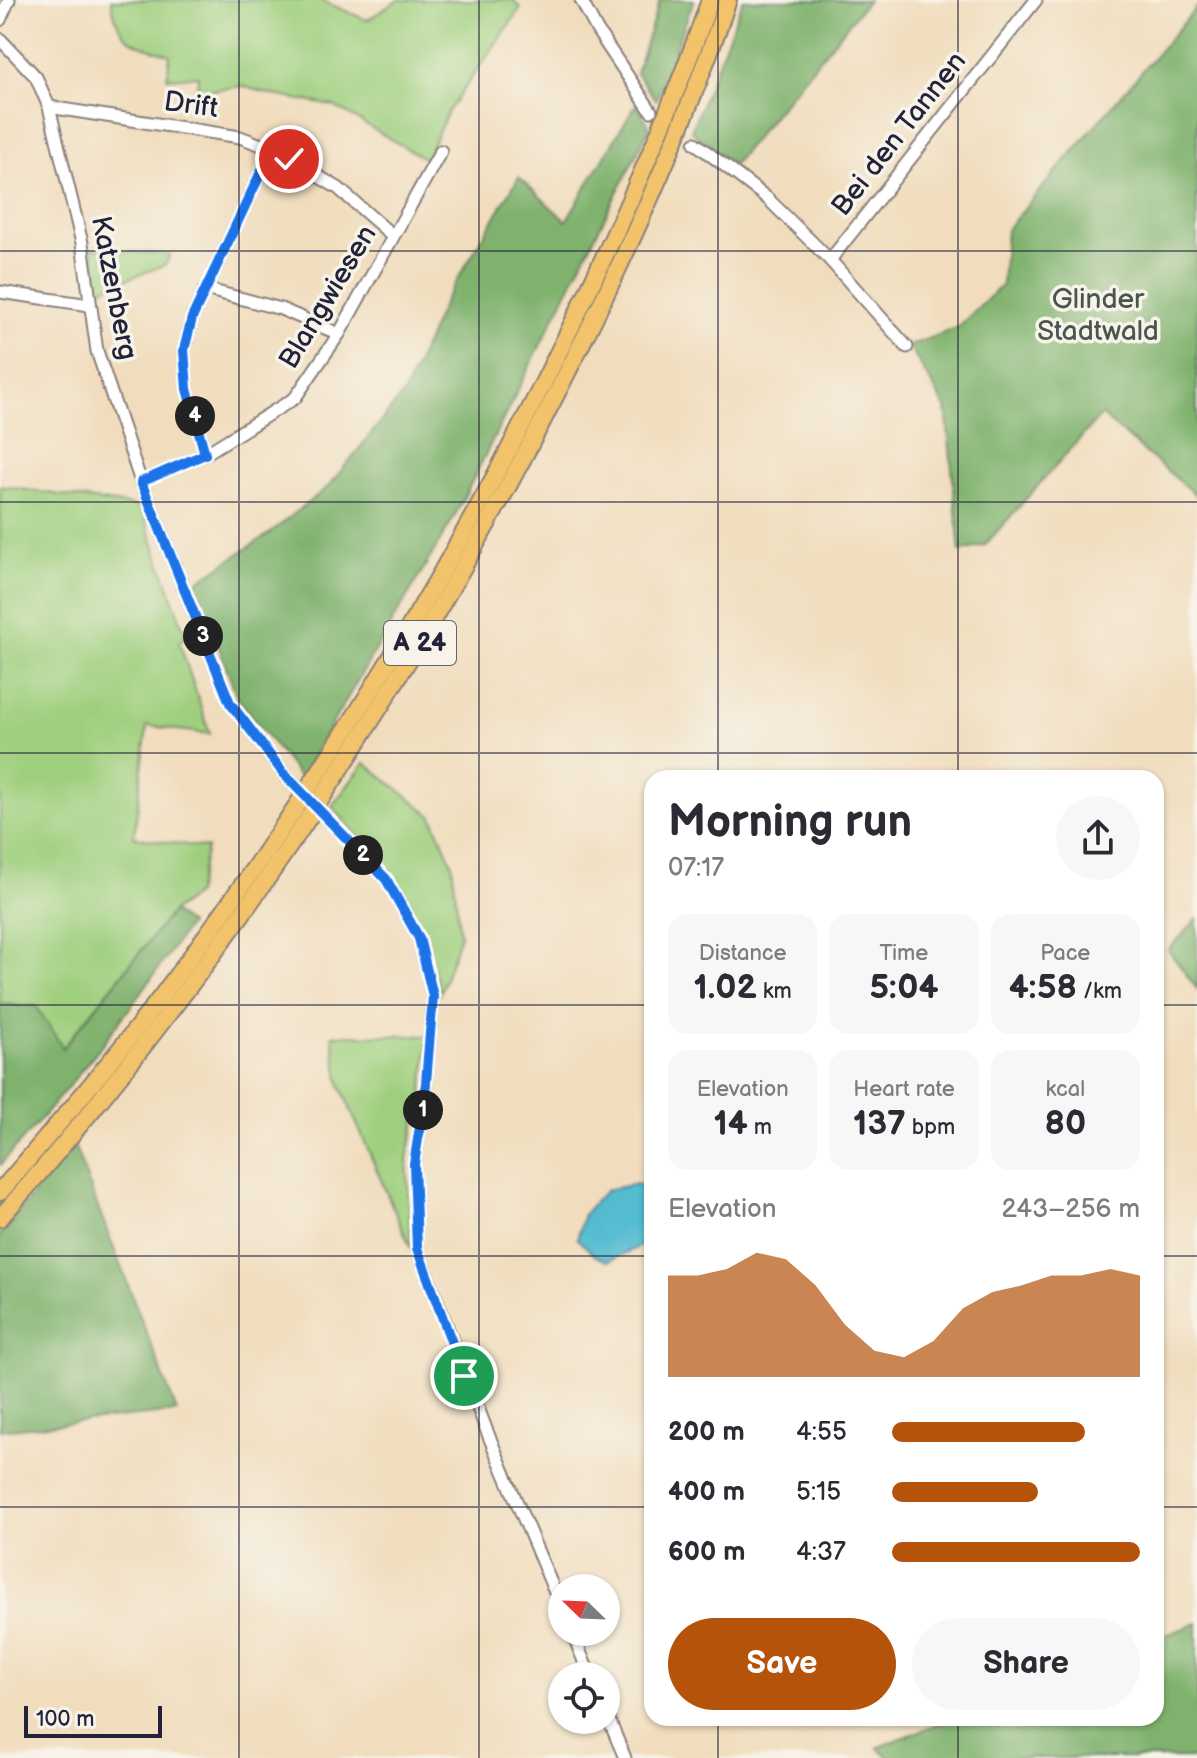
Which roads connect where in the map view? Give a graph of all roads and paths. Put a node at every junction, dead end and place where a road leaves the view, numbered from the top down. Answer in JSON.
{"nodes":[{"id":1,"x":9,"y":0,"type":"edge"},
{"id":2,"x":581,"y":0,"type":"edge"},
{"id":3,"x":710,"y":0,"type":"edge"},
{"id":4,"x":728,"y":0,"type":"edge"},
{"id":5,"x":1036,"y":0,"type":"edge"},
{"id":6,"x":0,"y":20,"type":"edge"},
{"id":7,"x":0,"y":39,"type":"edge"},
{"id":8,"x":49,"y":107,"type":"junction"},
{"id":9,"x":651,"y":111,"type":"tunnel mouth"},
{"id":10,"x":695,"y":143,"type":"tunnel mouth"},
{"id":11,"x":272,"y":149,"type":"junction"},
{"id":12,"x":441,"y":151,"type":"dead end"},
{"id":13,"x":393,"y":236,"type":"junction"},
{"id":14,"x":830,"y":260,"type":"junction"},
{"id":15,"x":205,"y":289,"type":"junction"},
{"id":16,"x":0,"y":292,"type":"edge"},
{"id":17,"x":90,"y":305,"type":"junction"},
{"id":18,"x":339,"y":334,"type":"junction"},
{"id":19,"x":907,"y":347,"type":"dead end"},
{"id":20,"x":205,"y":454,"type":"junction"},
{"id":21,"x":141,"y":482,"type":"junction"},
{"id":22,"x":0,"y":1192,"type":"edge"},
{"id":23,"x":0,"y":1218,"type":"edge"},
{"id":24,"x":548,"y":1576,"type":"edge"},
{"id":25,"x":615,"y":1734,"type":"edge"},
{"id":26,"x":625,"y":1758,"type":"edge"}],
"edges":[{"from":1,"to":6,"type":"street"},
{"from":2,"to":9,"type":"street"},
{"from":3,"to":22,"type":"highway","number":"A 24"},
{"from":4,"to":23,"type":"highway","number":"A 24"},
{"from":5,"to":14,"type":"street","name":"Bei den Tannen"},
{"from":7,"to":8,"type":"street","name":"Katzenberg"},
{"from":8,"to":11,"type":"street","name":"Drift"},
{"from":8,"to":17,"type":"street","name":"Katzenberg"},
{"from":10,"to":14,"type":"street"},
{"from":11,"to":13,"type":"street","name":"Drift"},
{"from":11,"to":15,"type":"street"},
{"from":12,"to":13,"type":"street","name":"Blangwiesen"},
{"from":13,"to":18,"type":"street","name":"Blangwiesen"},
{"from":14,"to":19,"type":"street"},
{"from":15,"to":18,"type":"street"},
{"from":15,"to":20,"type":"street"},
{"from":16,"to":17,"type":"street"},
{"from":17,"to":21,"type":"street","name":"Katzenberg"},
{"from":18,"to":20,"type":"street","name":"Blangwiesen"},
{"from":20,"to":21,"type":"street","name":"Blangwiesen"},
{"from":21,"to":24,"type":"street","name":"Katzenberg","bridge":true},
{"from":25,"to":26,"type":"street"}]}
